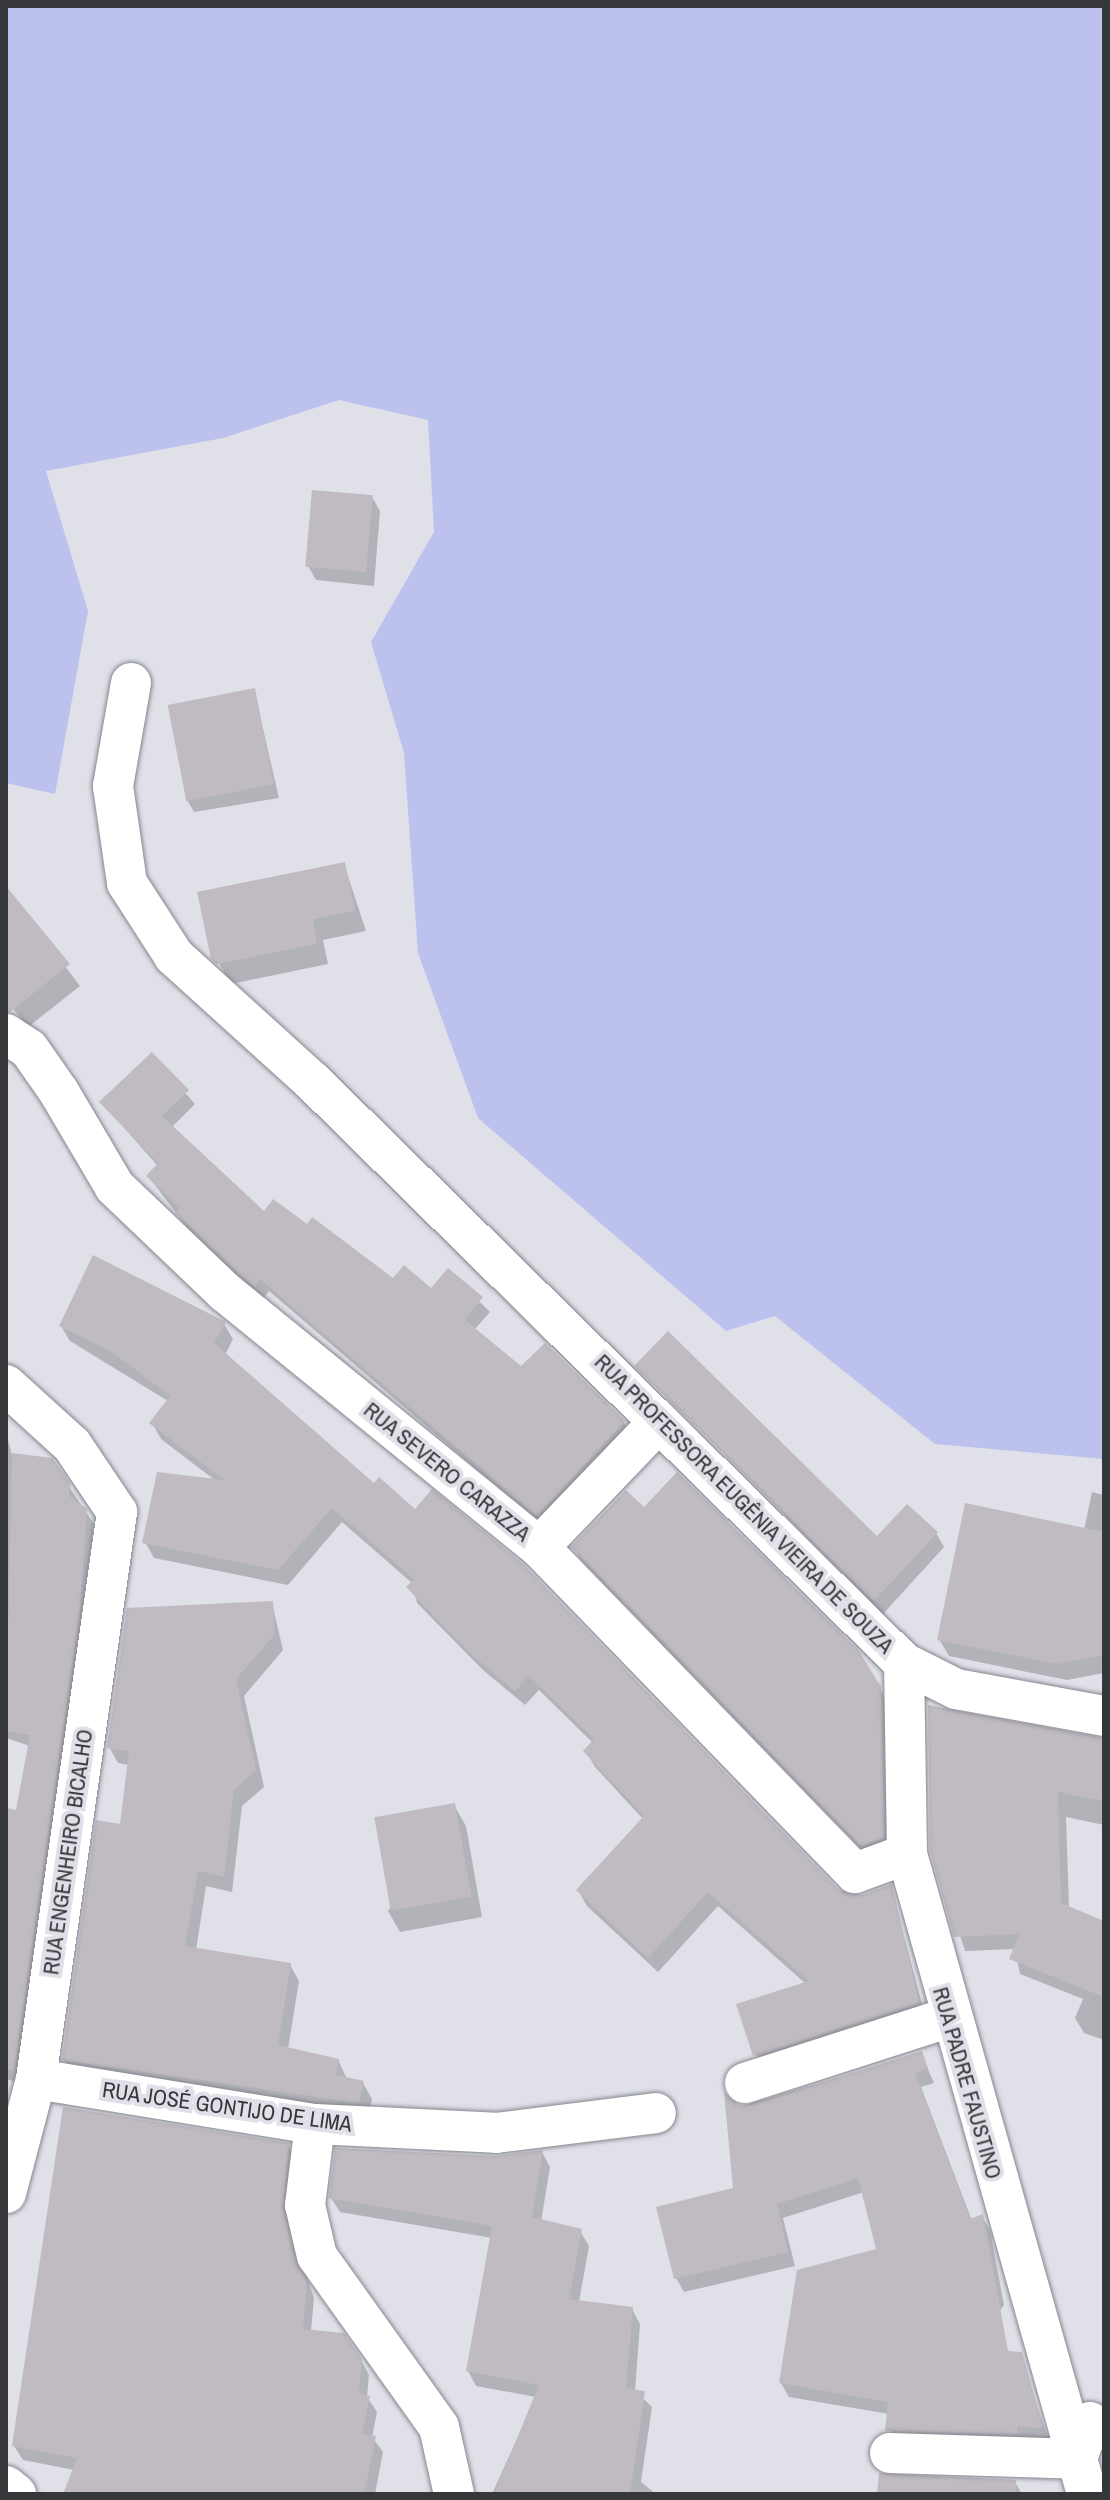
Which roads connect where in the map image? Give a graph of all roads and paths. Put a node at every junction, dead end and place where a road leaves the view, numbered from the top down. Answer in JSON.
{"nodes":[{"id":1,"x":131,"y":683,"type":"dead end"},
{"id":2,"x":6,"y":1034,"type":"edge"},
{"id":3,"x":6,"y":1385,"type":"edge"},
{"id":4,"x":658,"y":1423,"type":"junction"},
{"id":5,"x":539,"y":1547,"type":"junction"},
{"id":6,"x":904,"y":1663,"type":"junction"},
{"id":7,"x":1104,"y":1716,"type":"edge"},
{"id":8,"x":907,"y":1854,"type":"junction"},
{"id":9,"x":948,"y":2018,"type":"junction"},
{"id":10,"x":36,"y":2079,"type":"junction"},
{"id":11,"x":745,"y":2083,"type":"dead end"},
{"id":12,"x":656,"y":2113,"type":"dead end"},
{"id":13,"x":315,"y":2124,"type":"junction"},
{"id":14,"x":6,"y":2191,"type":"edge"},
{"id":15,"x":1104,"y":2430,"type":"edge"},
{"id":16,"x":890,"y":2453,"type":"dead end"},
{"id":17,"x":1082,"y":2477,"type":"edge"},
{"id":18,"x":6,"y":2486,"type":"edge"},
{"id":19,"x":16,"y":2494,"type":"edge"},
{"id":20,"x":454,"y":2494,"type":"edge"}],
"edges":[{"from":1,"to":4,"type":"street","name":"RUA PROFESSORA EUGÊNIA VIEIRA DE SOUZA"},
{"from":2,"to":5,"type":"street","name":"RUA SEVERO CARAZZA"},
{"from":3,"to":10,"type":"street","name":"RUA ENGENHEIRO BICALHO"},
{"from":4,"to":5,"type":"street"},
{"from":4,"to":6,"type":"street","name":"RUA PROFESSORA EUGÊNIA VIEIRA DE SOUZA"},
{"from":5,"to":8,"type":"street","name":"RUA SEVERO CARAZZA"},
{"from":6,"to":7,"type":"street","name":"RUA PROFESSORA EUGÊNIA VIEIRA DE SOUZA"},
{"from":6,"to":8,"type":"street","name":"RUA PADRE FAUSTINO"},
{"from":8,"to":9,"type":"street","name":"RUA PADRE FAUSTINO"},
{"from":9,"to":11,"type":"street"},
{"from":9,"to":17,"type":"street","name":"RUA PADRE FAUSTINO"},
{"from":10,"to":13,"type":"street","name":"RUA JOSÉ GONTIJO DE LIMA"},
{"from":10,"to":14,"type":"street","name":"RUA ENGENHEIRO BICALHO"},
{"from":12,"to":13,"type":"street","name":"RUA JOSÉ GONTIJO DE LIMA"},
{"from":13,"to":20,"type":"street"},
{"from":15,"to":17,"type":"street"},
{"from":16,"to":17,"type":"street"},
{"from":18,"to":19,"type":"street"}]}
